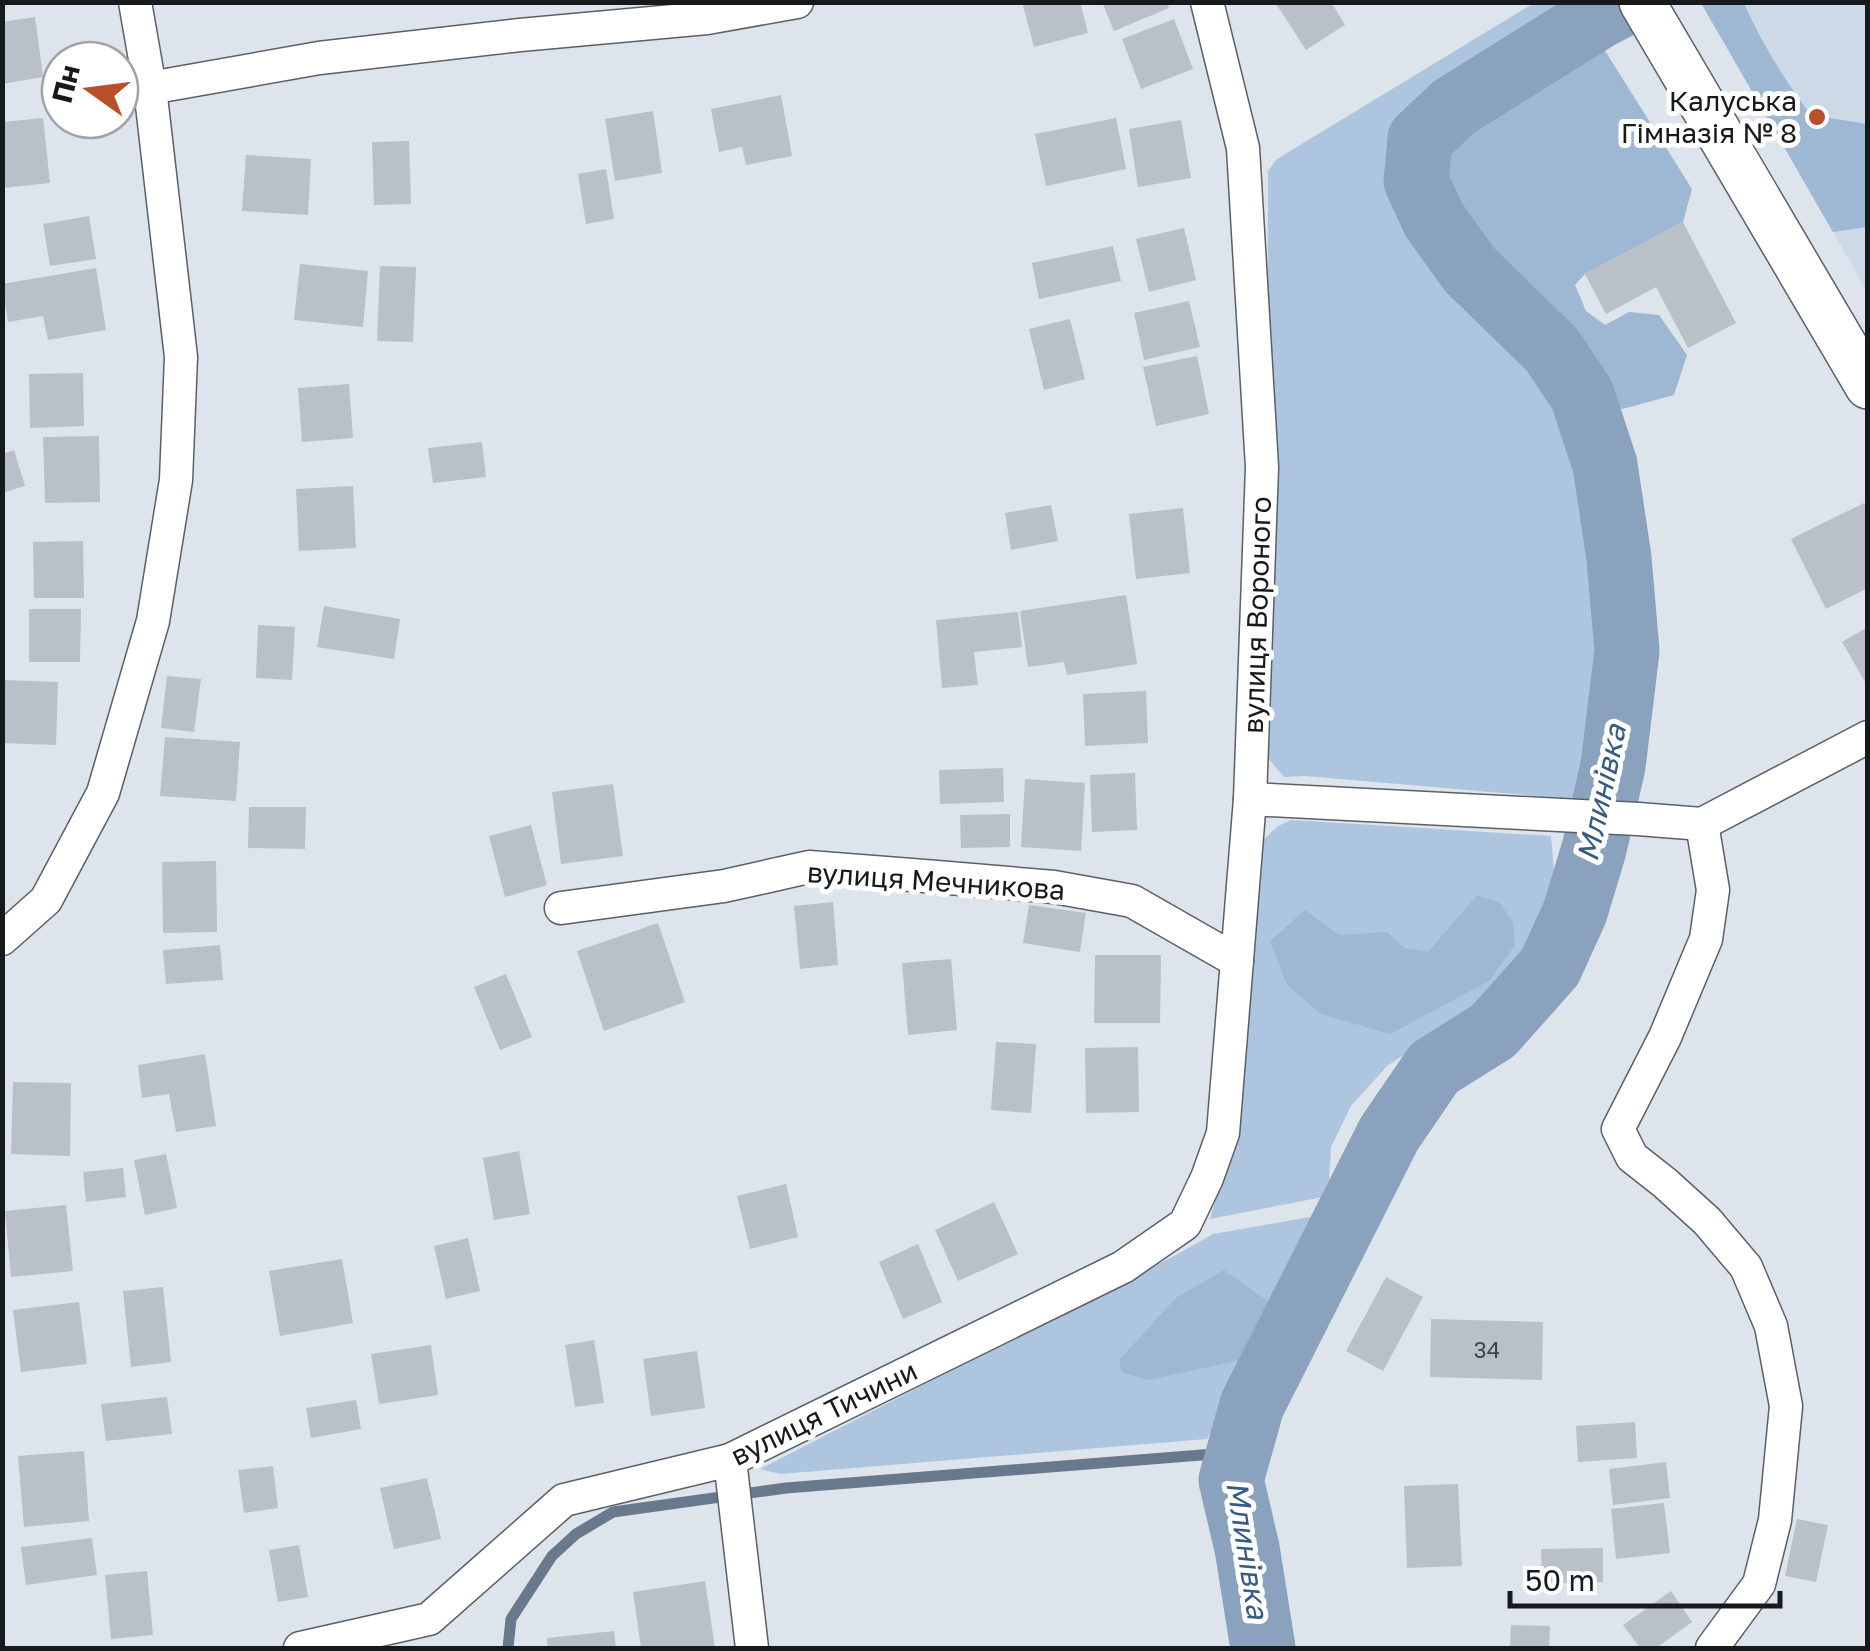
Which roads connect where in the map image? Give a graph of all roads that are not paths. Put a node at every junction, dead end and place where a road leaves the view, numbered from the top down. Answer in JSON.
{"nodes":[{"id":1,"x":135,"y":2,"type":"edge"},
{"id":2,"x":797,"y":2,"type":"edge"},
{"id":3,"x":1208,"y":2,"type":"edge"},
{"id":4,"x":1642,"y":2,"type":"edge"},
{"id":5,"x":150,"y":88,"type":"junction"},
{"id":6,"x":1868,"y":386,"type":"edge"},
{"id":7,"x":1868,"y":737,"type":"edge"},
{"id":8,"x":1250,"y":799,"type":"junction"},
{"id":9,"x":1702,"y":824,"type":"junction"},
{"id":10,"x":561,"y":908,"type":"dead end"},
{"id":11,"x":2,"y":939,"type":"edge"},
{"id":12,"x":1237,"y":960,"type":"junction"},
{"id":13,"x":1185,"y":1224,"type":"joint"},
{"id":14,"x":731,"y":1469,"type":"junction"},
{"id":15,"x":430,"y":1634,"type":"edge"},
{"id":16,"x":300,"y":1648,"type":"edge"},
{"id":17,"x":752,"y":1648,"type":"edge"},
{"id":18,"x":1712,"y":1648,"type":"edge"}],
"edges":[{"from":1,"to":5,"type":"street"},
{"from":2,"to":5,"type":"street"},
{"from":3,"to":8,"type":"street","name":"вулиця Вороного"},
{"from":4,"to":6,"type":"main road"},
{"from":5,"to":11,"type":"street"},
{"from":7,"to":9,"type":"street"},
{"from":8,"to":9,"type":"street"},
{"from":8,"to":12,"type":"street","name":"вулиця Вороного"},
{"from":9,"to":18,"type":"street"},
{"from":10,"to":12,"type":"street","name":"вулиця Мечникова"},
{"from":12,"to":13,"type":"street","name":"вулиця Вороного"},
{"from":13,"to":14,"type":"street","name":"вулиця Тичини"},
{"from":14,"to":15,"type":"street","name":"вулиця Тичини"},
{"from":14,"to":17,"type":"street"},
{"from":15,"to":16,"type":"street","name":"вулиця Тичини"}]}
